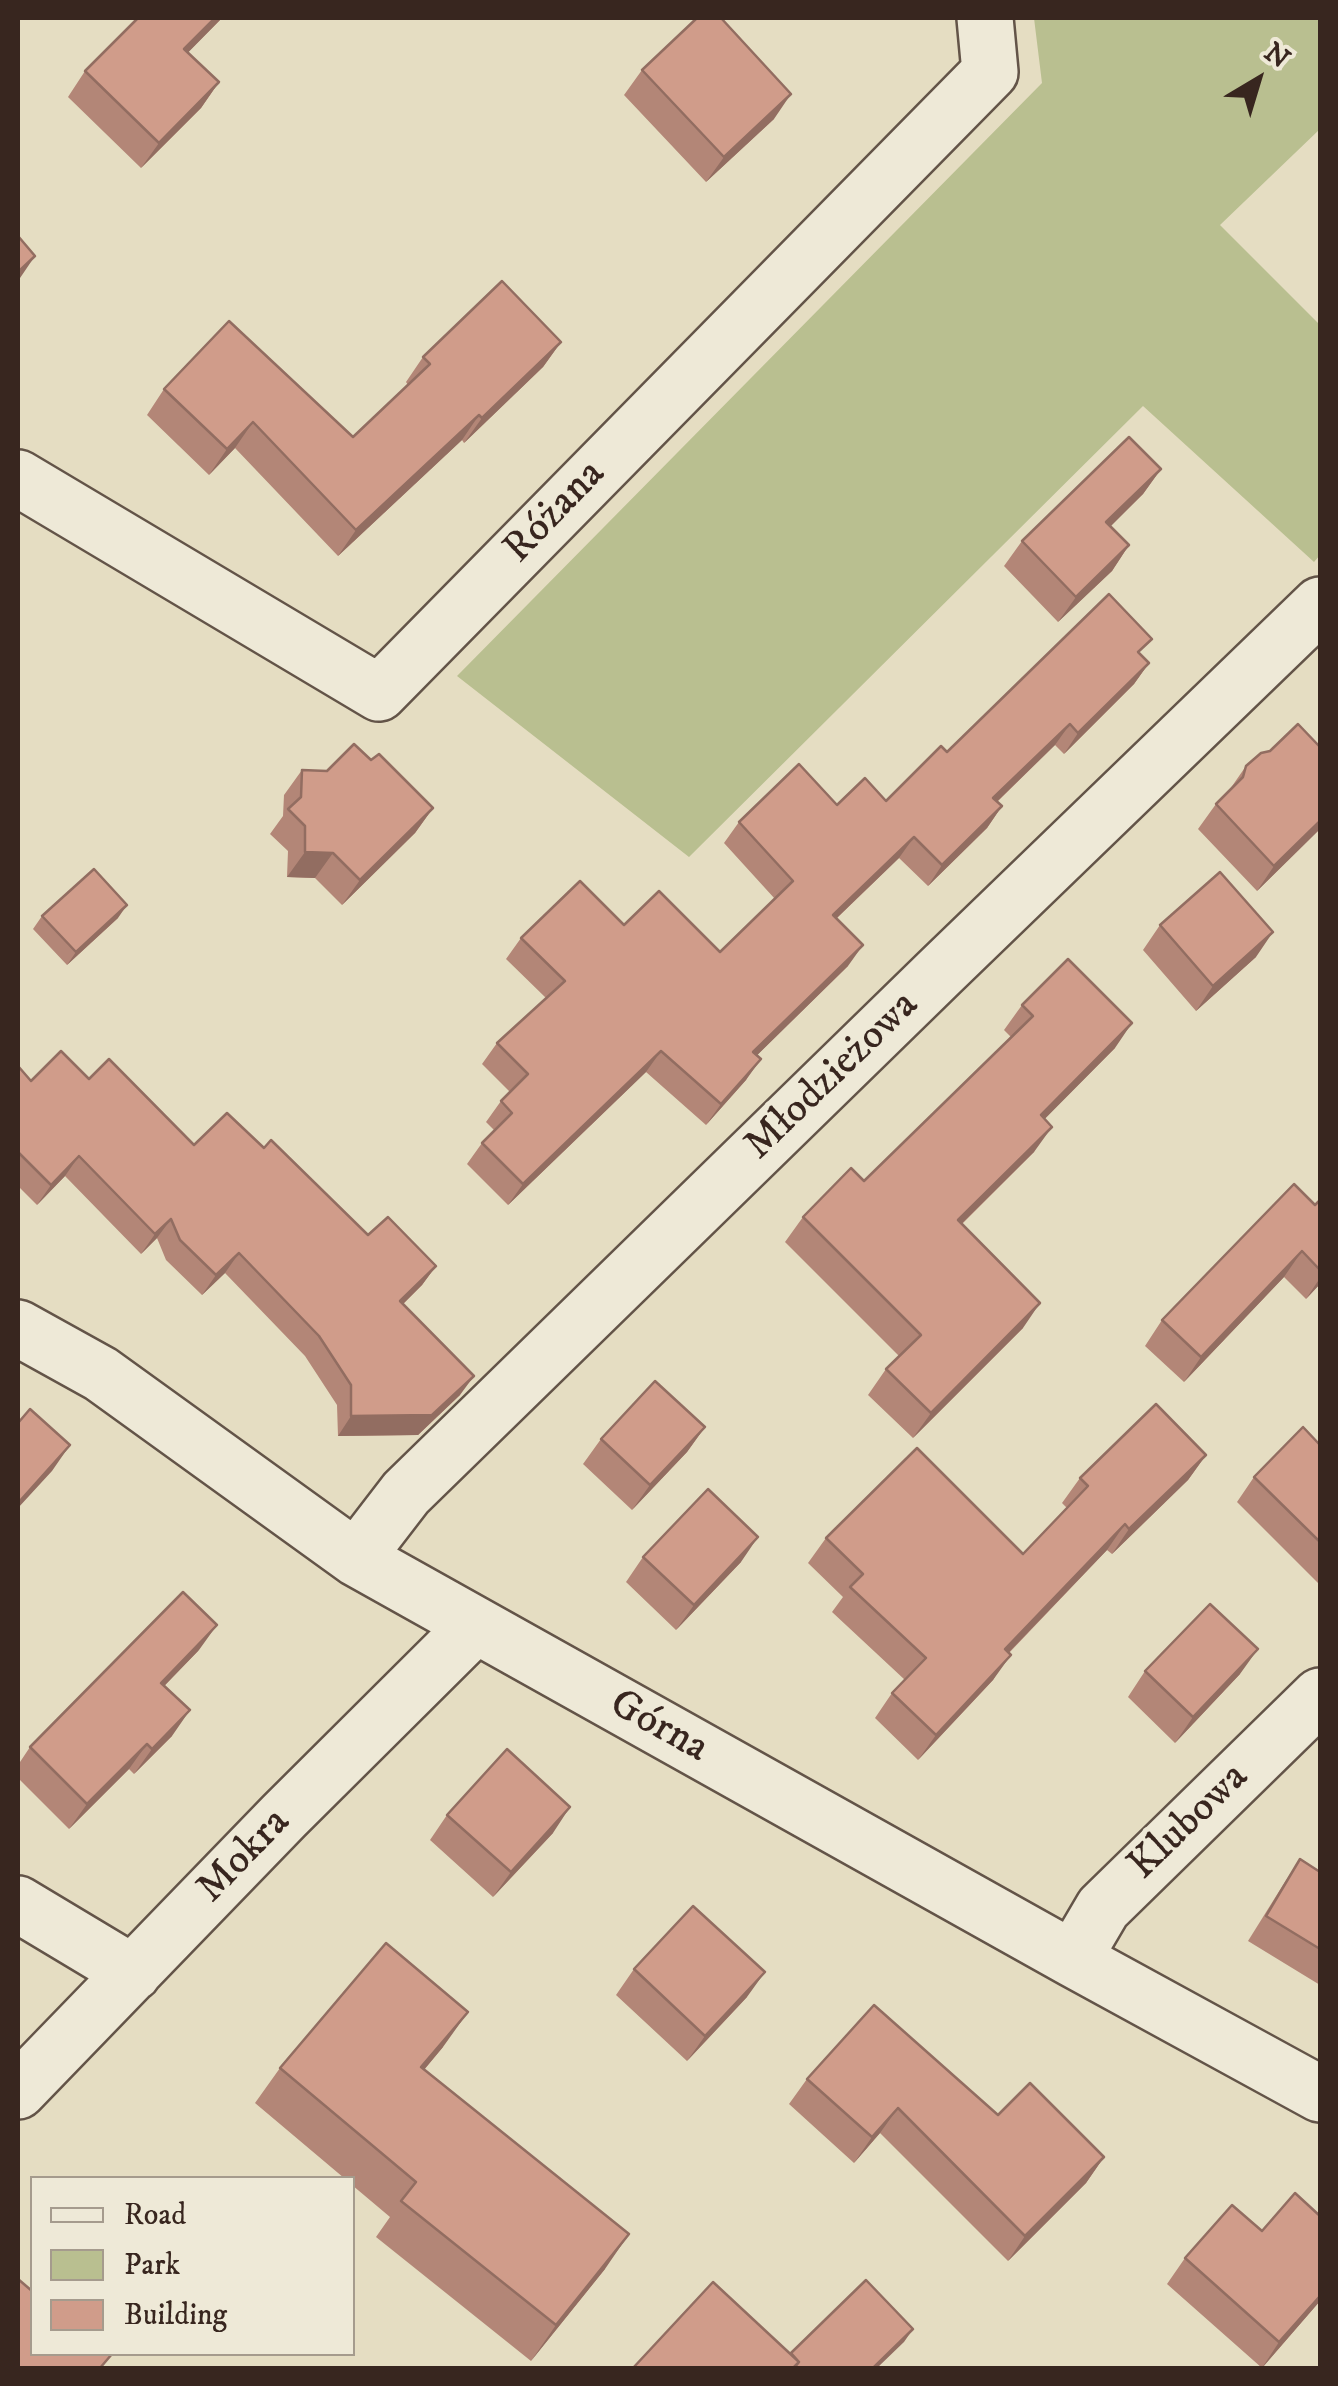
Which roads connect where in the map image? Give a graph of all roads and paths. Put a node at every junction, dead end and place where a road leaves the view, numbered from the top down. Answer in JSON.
{"nodes":[{"id":1,"x":985,"y":18,"type":"edge"},
{"id":2,"x":18,"y":478,"type":"edge"},
{"id":3,"x":1320,"y":605,"type":"edge"},
{"id":4,"x":18,"y":1328,"type":"edge"},
{"id":5,"x":356,"y":1558,"type":"junction"},
{"id":6,"x":475,"y":1626,"type":"junction"},
{"id":7,"x":1320,"y":1696,"type":"edge"},
{"id":8,"x":18,"y":1904,"type":"edge"},
{"id":9,"x":1073,"y":1960,"type":"junction"},
{"id":10,"x":132,"y":1974,"type":"junction"},
{"id":11,"x":18,"y":2090,"type":"edge"},
{"id":12,"x":1320,"y":2094,"type":"edge"}],
"edges":[{"from":1,"to":2,"type":"street","name":"Różana"},
{"from":3,"to":5,"type":"street","name":"Młodzieżowa"},
{"from":4,"to":5,"type":"street","name":"Górna"},
{"from":5,"to":6,"type":"street","name":"Górna"},
{"from":6,"to":9,"type":"street","name":"Górna"},
{"from":6,"to":10,"type":"street","name":"Mokra"},
{"from":7,"to":9,"type":"street","name":"Klubowa"},
{"from":8,"to":10,"type":"street"},
{"from":9,"to":12,"type":"street","name":"Górna"},
{"from":10,"to":11,"type":"street","name":"Mokra"}]}
